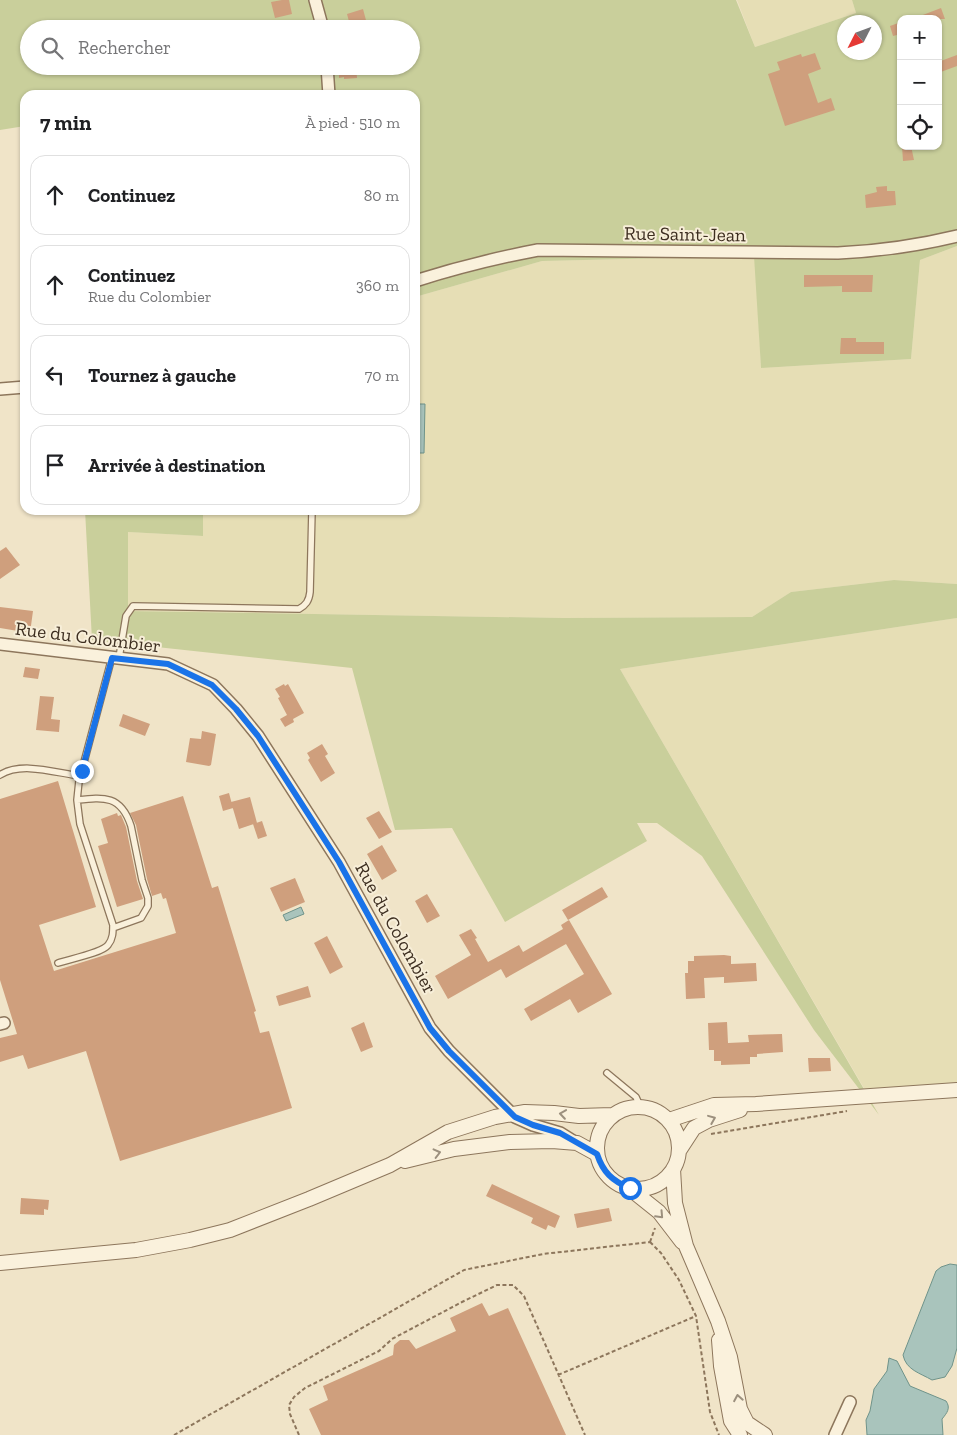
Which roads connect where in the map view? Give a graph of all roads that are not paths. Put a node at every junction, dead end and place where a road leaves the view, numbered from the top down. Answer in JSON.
{"nodes":[{"id":1,"x":315,"y":0,"type":"edge"},
{"id":2,"x":321,"y":20,"type":"edge"},
{"id":3,"x":328,"y":75,"type":"edge"},
{"id":4,"x":329,"y":90,"type":"edge"},
{"id":5,"x":957,"y":236,"type":"edge"},
{"id":6,"x":420,"y":280,"type":"edge"},
{"id":7,"x":20,"y":387,"type":"edge"},
{"id":8,"x":0,"y":389,"type":"edge"},
{"id":9,"x":312,"y":515,"type":"edge"},
{"id":10,"x":0,"y":644,"type":"edge"},
{"id":11,"x":115,"y":658,"type":"junction"},
{"id":12,"x":0,"y":775,"type":"edge"},
{"id":13,"x":80,"y":776,"type":"junction"},
{"id":14,"x":77,"y":800,"type":"junction"},
{"id":15,"x":113,"y":928,"type":"junction"},
{"id":16,"x":58,"y":963,"type":"dead end"},
{"id":17,"x":607,"y":1073,"type":"dead end"},
{"id":18,"x":957,"y":1090,"type":"edge"},
{"id":19,"x":756,"y":1104,"type":"junction"},
{"id":20,"x":640,"y":1106,"type":"junction"},
{"id":21,"x":511,"y":1113,"type":"junction"},
{"id":22,"x":612,"y":1115,"type":"junction"},
{"id":23,"x":669,"y":1120,"type":"junction"},
{"id":24,"x":577,"y":1143,"type":"junction"},
{"id":25,"x":679,"y":1151,"type":"junction"},
{"id":26,"x":597,"y":1154,"type":"junction"},
{"id":27,"x":390,"y":1165,"type":"junction"},
{"id":28,"x":673,"y":1169,"type":"junction"},
{"id":29,"x":630,"y":1188,"type":"junction"},
{"id":30,"x":686,"y":1246,"type":"junction"},
{"id":31,"x":0,"y":1263,"type":"edge"},
{"id":32,"x":718,"y":1321,"type":"junction"},
{"id":33,"x":850,"y":1402,"type":"dead end"},
{"id":34,"x":740,"y":1435,"type":"edge"},
{"id":35,"x":765,"y":1435,"type":"edge"},
{"id":36,"x":835,"y":1435,"type":"edge"}],
"edges":[{"from":1,"to":2,"type":"street"},
{"from":3,"to":4,"type":"street"},
{"from":5,"to":6,"type":"street","name":"Rue Saint-Jean"},
{"from":7,"to":8,"type":"street"},
{"from":9,"to":11,"type":"lane"},
{"from":10,"to":11,"type":"street","name":"Rue du Colombier"},
{"from":11,"to":13,"type":"lane"},
{"from":11,"to":21,"type":"street","name":"Rue du Colombier"},
{"from":12,"to":13,"type":"lane"},
{"from":13,"to":14,"type":"lane"},
{"from":14,"to":15,"type":"lane"},
{"from":14,"to":15,"type":"lane"},
{"from":15,"to":16,"type":"lane"},
{"from":17,"to":20,"type":"lane"},
{"from":18,"to":19,"type":"street"},
{"from":19,"to":23,"type":"street"},
{"from":25,"to":19,"type":"street","one_way":true},
{"from":20,"to":22,"type":"street"},
{"from":20,"to":23,"type":"street"},
{"from":22,"to":21,"type":"street","one_way":true},
{"from":21,"to":24,"type":"street","name":"Rue du Colombier"},
{"from":21,"to":27,"type":"street"},
{"from":22,"to":26,"type":"street"},
{"from":23,"to":25,"type":"street"},
{"from":24,"to":26,"type":"street"},
{"from":27,"to":24,"type":"street","one_way":true},
{"from":25,"to":28,"type":"street"},
{"from":26,"to":29,"type":"street"},
{"from":27,"to":31,"type":"street"},
{"from":28,"to":29,"type":"street"},
{"from":28,"to":30,"type":"street"},
{"from":29,"to":30,"type":"street","one_way":true},
{"from":30,"to":32,"type":"street"},
{"from":32,"to":34,"type":"street"},
{"from":35,"to":32,"type":"street","one_way":true},
{"from":33,"to":36,"type":"street"}]}
